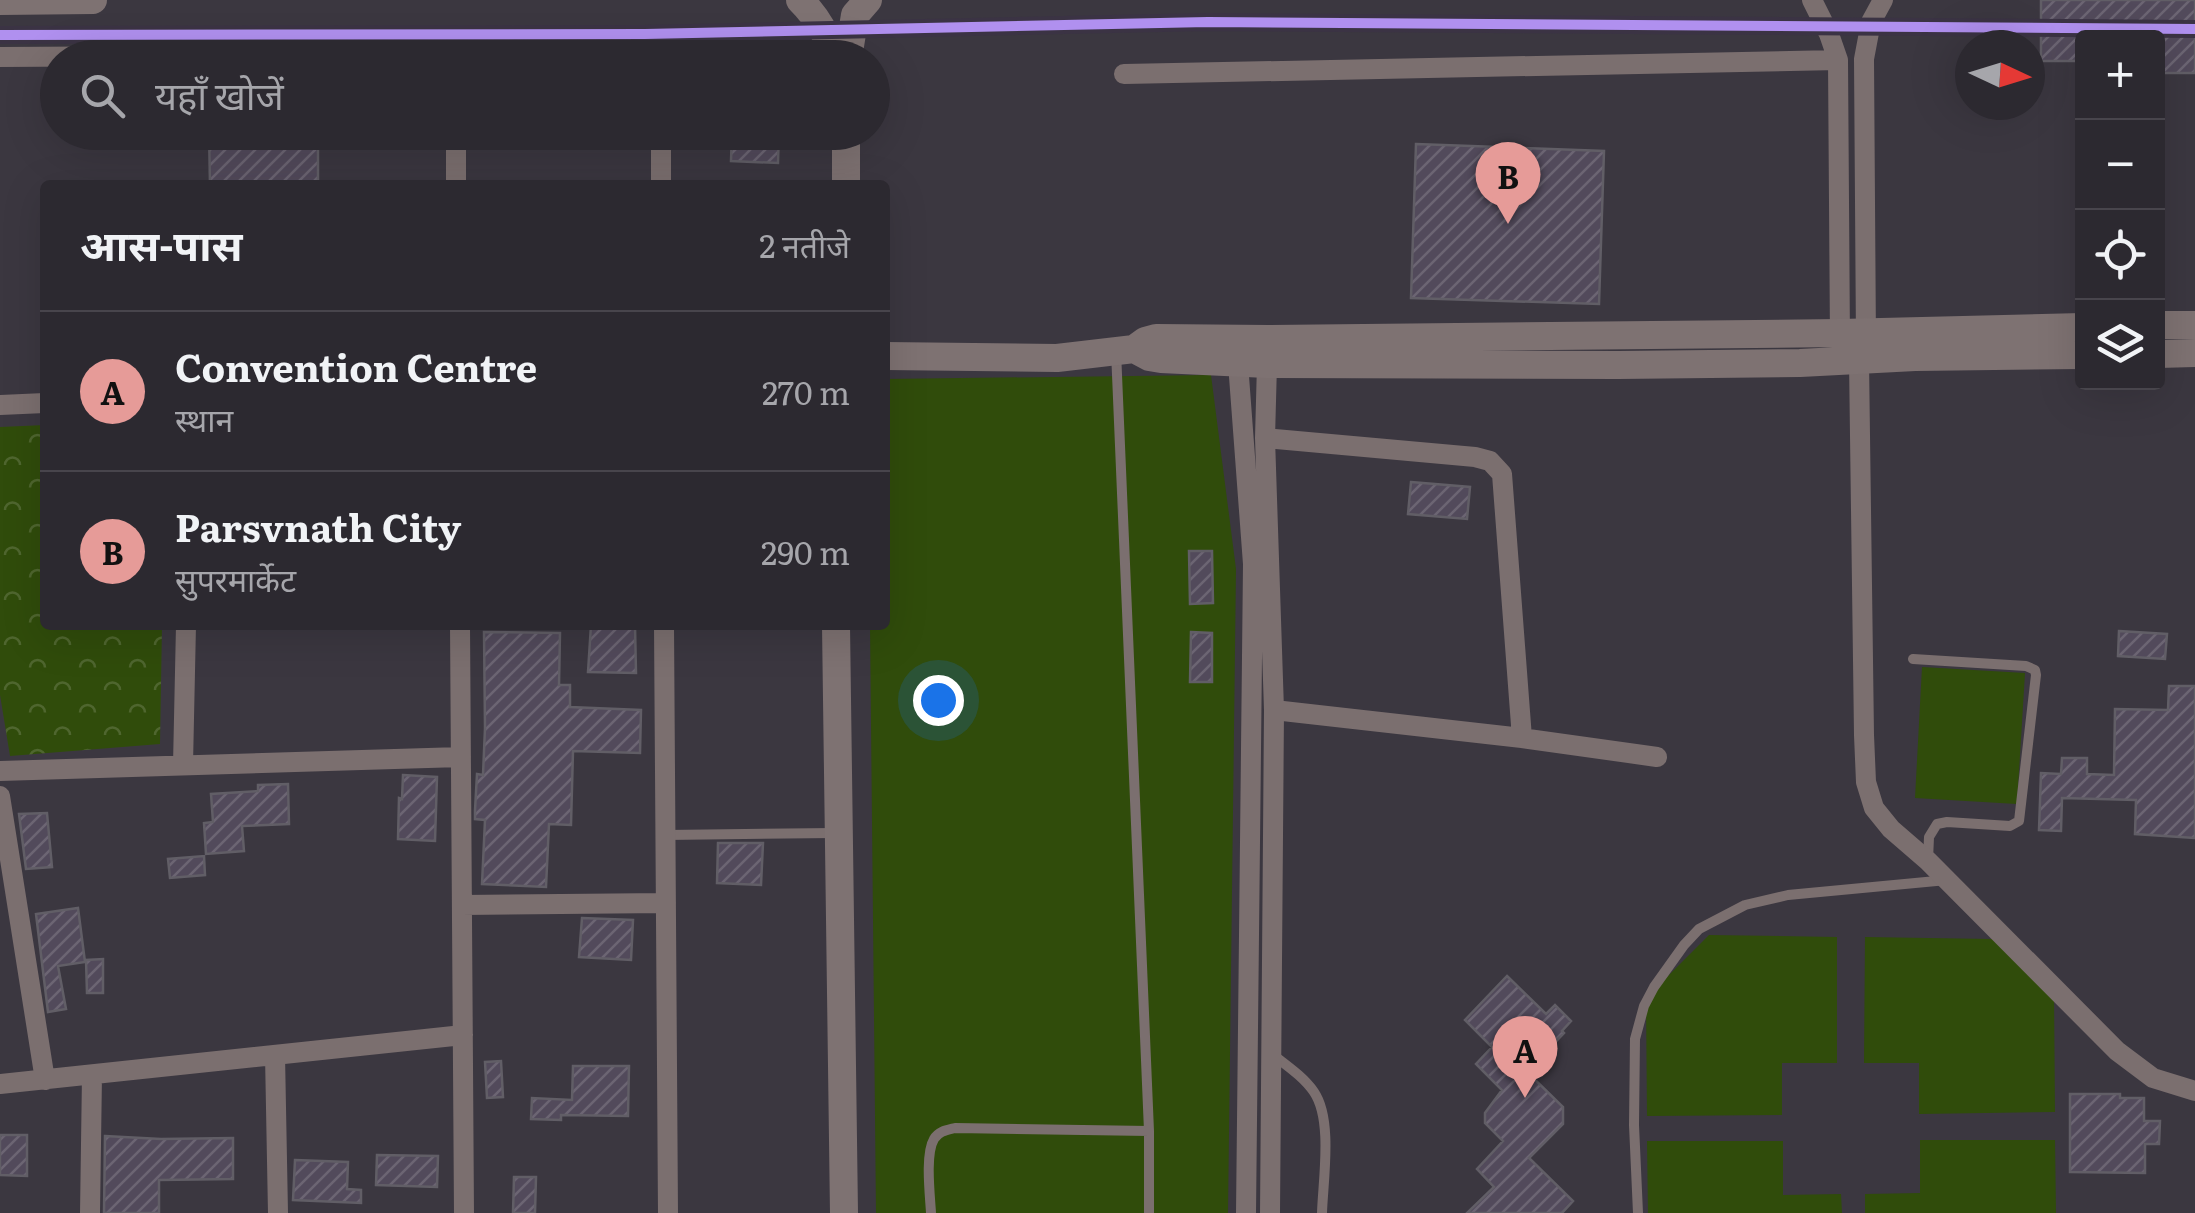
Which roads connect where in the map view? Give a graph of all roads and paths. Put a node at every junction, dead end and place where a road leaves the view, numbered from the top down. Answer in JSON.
{"nodes":[{"id":1,"x":42,"y":0,"type":"edge"},
{"id":2,"x":77,"y":0,"type":"edge"},
{"id":3,"x":93,"y":0,"type":"edge"},
{"id":4,"x":800,"y":0,"type":"edge"},
{"id":5,"x":868,"y":0,"type":"edge"},
{"id":6,"x":1812,"y":0,"type":"edge"},
{"id":7,"x":1883,"y":0,"type":"edge"},
{"id":8,"x":0,"y":1,"type":"edge"},
{"id":9,"x":829,"y":40,"type":"edge"},
{"id":10,"x":844,"y":40,"type":"edge"},
{"id":11,"x":0,"y":58,"type":"edge"},
{"id":12,"x":40,"y":58,"type":"edge"},
{"id":13,"x":1838,"y":60,"type":"junction"},
{"id":14,"x":1124,"y":74,"type":"dead end"},
{"id":15,"x":456,"y":150,"type":"edge"},
{"id":16,"x":661,"y":150,"type":"edge"},
{"id":17,"x":833,"y":150,"type":"edge"},
{"id":18,"x":846,"y":150,"type":"edge"},
{"id":19,"x":456,"y":180,"type":"edge"},
{"id":20,"x":661,"y":180,"type":"edge"},
{"id":21,"x":833,"y":180,"type":"edge"},
{"id":22,"x":846,"y":180,"type":"edge"},
{"id":23,"x":2195,"y":324,"type":"edge"},
{"id":24,"x":2165,"y":326,"type":"edge"},
{"id":25,"x":2075,"y":328,"type":"edge"},
{"id":26,"x":1125,"y":349,"type":"junction"},
{"id":27,"x":1854,"y":349,"type":"junction"},
{"id":28,"x":2195,"y":353,"type":"edge"},
{"id":29,"x":2165,"y":354,"type":"edge"},
{"id":30,"x":890,"y":356,"type":"edge"},
{"id":31,"x":2075,"y":356,"type":"edge"},
{"id":32,"x":1238,"y":363,"type":"junction"},
{"id":33,"x":1267,"y":364,"type":"junction"},
{"id":34,"x":40,"y":403,"type":"edge"},
{"id":35,"x":0,"y":406,"type":"edge"},
{"id":36,"x":1265,"y":438,"type":"junction"},
{"id":37,"x":186,"y":630,"type":"edge"},
{"id":38,"x":460,"y":630,"type":"edge"},
{"id":39,"x":664,"y":630,"type":"edge"},
{"id":40,"x":836,"y":630,"type":"edge"},
{"id":41,"x":849,"y":630,"type":"edge"},
{"id":42,"x":1913,"y":659,"type":"dead end"},
{"id":43,"x":1274,"y":710,"type":"junction"},
{"id":44,"x":1522,"y":738,"type":"junction"},
{"id":45,"x":1657,"y":756,"type":"dead end"},
{"id":46,"x":461,"y":757,"type":"junction"},
{"id":47,"x":184,"y":765,"type":"junction"},
{"id":48,"x":0,"y":771,"type":"edge"},
{"id":49,"x":0,"y":796,"type":"edge"},
{"id":50,"x":839,"y":833,"type":"junction"},
{"id":51,"x":666,"y":835,"type":"junction"},
{"id":52,"x":1928,"y":861,"type":"junction"},
{"id":53,"x":1946,"y":880,"type":"junction"},
{"id":54,"x":666,"y":903,"type":"junction"},
{"id":55,"x":462,"y":905,"type":"junction"},
{"id":56,"x":463,"y":1035,"type":"junction"},
{"id":57,"x":1271,"y":1053,"type":"junction"},
{"id":58,"x":275,"y":1055,"type":"junction"},
{"id":59,"x":92,"y":1075,"type":"junction"},
{"id":60,"x":45,"y":1080,"type":"junction"},
{"id":61,"x":0,"y":1084,"type":"edge"},
{"id":62,"x":2195,"y":1091,"type":"edge"},
{"id":63,"x":1150,"y":1131,"type":"junction"},
{"id":64,"x":90,"y":1213,"type":"edge"},
{"id":65,"x":278,"y":1213,"type":"edge"},
{"id":66,"x":464,"y":1213,"type":"edge"},
{"id":67,"x":668,"y":1213,"type":"edge"},
{"id":68,"x":844,"y":1213,"type":"edge"},
{"id":69,"x":857,"y":1213,"type":"edge"},
{"id":70,"x":930,"y":1213,"type":"edge"},
{"id":71,"x":1149,"y":1213,"type":"edge"},
{"id":72,"x":1246,"y":1213,"type":"edge"},
{"id":73,"x":1270,"y":1213,"type":"edge"},
{"id":74,"x":1322,"y":1213,"type":"edge"},
{"id":75,"x":1638,"y":1213,"type":"edge"}],
"edges":[{"from":1,"to":2,"type":"street"},
{"from":1,"to":8,"type":"street"},
{"from":2,"to":3,"type":"street"},
{"from":4,"to":9,"type":"street"},
{"from":5,"to":10,"type":"street"},
{"from":6,"to":13,"type":"street"},
{"from":7,"to":27,"type":"street"},
{"from":11,"to":12,"type":"street"},
{"from":13,"to":14,"type":"street"},
{"from":13,"to":27,"type":"street"},
{"from":15,"to":19,"type":"street"},
{"from":16,"to":20,"type":"street"},
{"from":17,"to":21,"type":"street"},
{"from":18,"to":22,"type":"street"},
{"from":23,"to":24,"type":"street"},
{"from":25,"to":27,"type":"street"},
{"from":26,"to":27,"type":"street"},
{"from":26,"to":30,"type":"street"},
{"from":26,"to":32,"type":"street"},
{"from":26,"to":63,"type":"lane"},
{"from":27,"to":31,"type":"street"},
{"from":27,"to":33,"type":"street"},
{"from":27,"to":52,"type":"street"},
{"from":28,"to":29,"type":"street"},
{"from":32,"to":33,"type":"street"},
{"from":32,"to":72,"type":"street"},
{"from":33,"to":36,"type":"street"},
{"from":34,"to":35,"type":"street"},
{"from":36,"to":43,"type":"street"},
{"from":36,"to":44,"type":"street"},
{"from":37,"to":47,"type":"street"},
{"from":38,"to":46,"type":"street"},
{"from":39,"to":51,"type":"street"},
{"from":40,"to":50,"type":"street"},
{"from":41,"to":69,"type":"street"},
{"from":42,"to":52,"type":"lane"},
{"from":43,"to":44,"type":"street"},
{"from":43,"to":57,"type":"street"},
{"from":44,"to":45,"type":"street"},
{"from":46,"to":47,"type":"street"},
{"from":46,"to":55,"type":"street"},
{"from":47,"to":48,"type":"street"},
{"from":49,"to":60,"type":"street"},
{"from":50,"to":51,"type":"lane"},
{"from":50,"to":68,"type":"street"},
{"from":51,"to":54,"type":"street"},
{"from":52,"to":53,"type":"street"},
{"from":53,"to":62,"type":"street"},
{"from":53,"to":75,"type":"lane"},
{"from":54,"to":55,"type":"street"},
{"from":54,"to":67,"type":"street"},
{"from":55,"to":56,"type":"street"},
{"from":56,"to":58,"type":"street"},
{"from":56,"to":66,"type":"street"},
{"from":57,"to":73,"type":"street"},
{"from":57,"to":74,"type":"lane"},
{"from":58,"to":59,"type":"street"},
{"from":58,"to":65,"type":"street"},
{"from":59,"to":60,"type":"street"},
{"from":59,"to":64,"type":"street"},
{"from":60,"to":61,"type":"street"},
{"from":63,"to":70,"type":"lane"},
{"from":63,"to":71,"type":"lane"}]}
